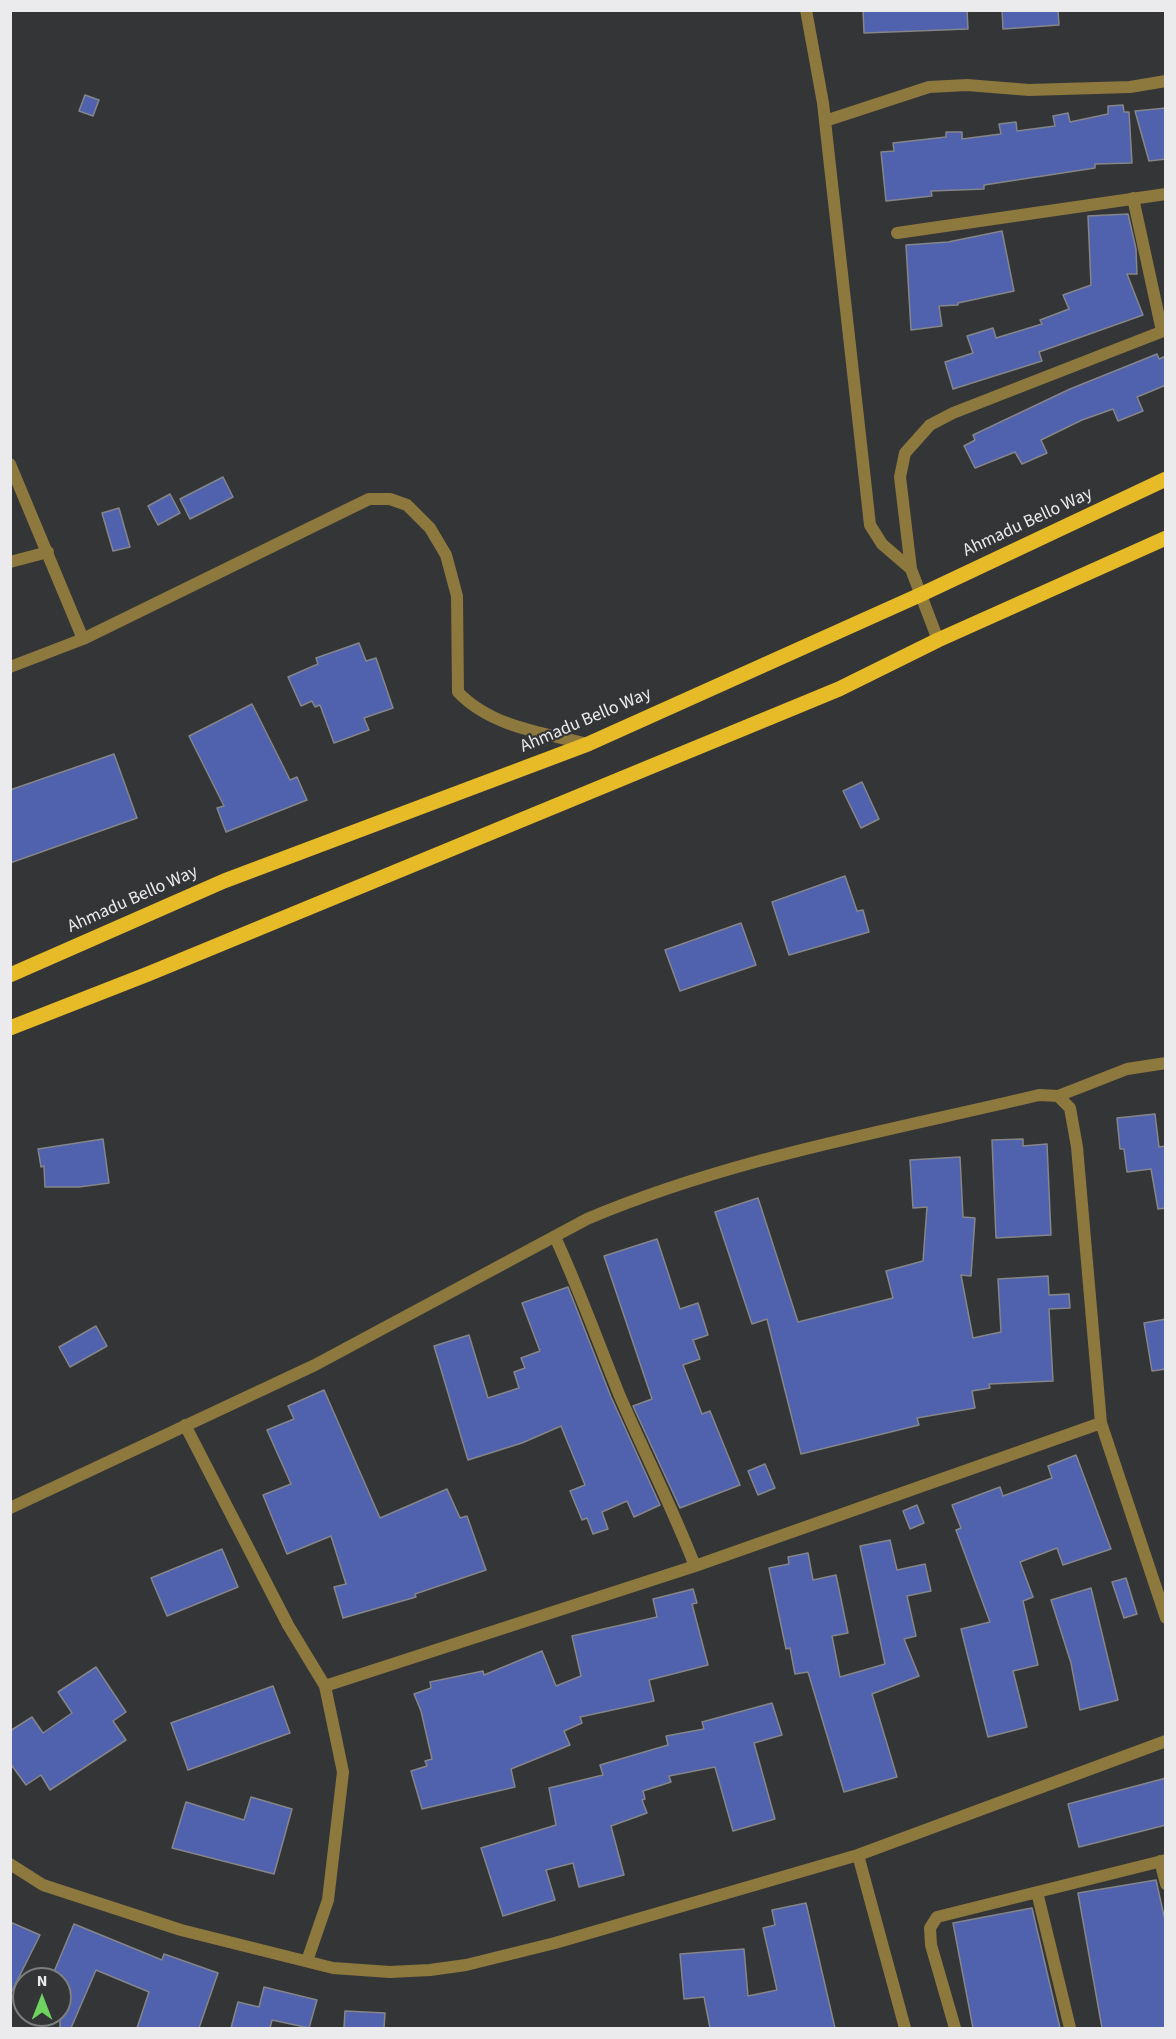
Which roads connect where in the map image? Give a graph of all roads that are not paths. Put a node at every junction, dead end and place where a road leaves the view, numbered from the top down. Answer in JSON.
{"nodes":[{"id":1,"x":806,"y":10,"type":"edge"},
{"id":2,"x":1166,"y":81,"type":"edge"},
{"id":3,"x":825,"y":121,"type":"junction"},
{"id":4,"x":1166,"y":194,"type":"edge"},
{"id":5,"x":1133,"y":198,"type":"junction"},
{"id":6,"x":897,"y":233,"type":"dead end"},
{"id":7,"x":1164,"y":330,"type":"edge"},
{"id":8,"x":10,"y":464,"type":"edge"},
{"id":9,"x":1166,"y":479,"type":"edge"},
{"id":10,"x":1166,"y":538,"type":"edge"},
{"id":11,"x":48,"y":552,"type":"junction"},
{"id":12,"x":10,"y":562,"type":"edge"},
{"id":13,"x":911,"y":568,"type":"junction"},
{"id":14,"x":922,"y":594,"type":"junction"},
{"id":15,"x":83,"y":639,"type":"junction"},
{"id":16,"x":938,"y":640,"type":"junction"},
{"id":17,"x":10,"y":667,"type":"edge"},
{"id":18,"x":588,"y":744,"type":"junction"},
{"id":19,"x":10,"y":975,"type":"edge"},
{"id":20,"x":10,"y":1028,"type":"edge"},
{"id":21,"x":1166,"y":1063,"type":"edge"},
{"id":22,"x":1058,"y":1096,"type":"junction"},
{"id":23,"x":555,"y":1237,"type":"junction"},
{"id":24,"x":1101,"y":1423,"type":"junction"},
{"id":25,"x":185,"y":1425,"type":"junction"},
{"id":26,"x":10,"y":1508,"type":"edge"},
{"id":27,"x":695,"y":1566,"type":"junction"},
{"id":28,"x":1166,"y":1618,"type":"edge"},
{"id":29,"x":325,"y":1686,"type":"junction"},
{"id":30,"x":1166,"y":1741,"type":"edge"},
{"id":31,"x":858,"y":1855,"type":"junction"},
{"id":32,"x":1163,"y":1860,"type":"edge"},
{"id":33,"x":10,"y":1864,"type":"edge"},
{"id":34,"x":1166,"y":1884,"type":"edge"},
{"id":35,"x":1037,"y":1892,"type":"junction"},
{"id":36,"x":307,"y":1961,"type":"junction"},
{"id":37,"x":905,"y":2028,"type":"edge"},
{"id":38,"x":955,"y":2028,"type":"edge"},
{"id":39,"x":1070,"y":2028,"type":"edge"}],
"edges":[{"from":1,"to":3,"type":"street"},
{"from":2,"to":3,"type":"street"},
{"from":3,"to":13,"type":"street"},
{"from":4,"to":5,"type":"street"},
{"from":5,"to":6,"type":"street"},
{"from":5,"to":7,"type":"street"},
{"from":7,"to":13,"type":"street"},
{"from":8,"to":11,"type":"street"},
{"from":9,"to":14,"type":"main road","name":"Ahmadu Bello Way"},
{"from":10,"to":16,"type":"main road"},
{"from":11,"to":12,"type":"street"},
{"from":11,"to":15,"type":"street"},
{"from":13,"to":14,"type":"street"},
{"from":14,"to":16,"type":"street"},
{"from":14,"to":18,"type":"main road","name":"Ahmadu Bello Way"},
{"from":15,"to":17,"type":"street"},
{"from":15,"to":18,"type":"street"},
{"from":16,"to":20,"type":"main road"},
{"from":18,"to":19,"type":"main road","name":"Ahmadu Bello Way"},
{"from":21,"to":22,"type":"street"},
{"from":22,"to":23,"type":"street"},
{"from":22,"to":24,"type":"street"},
{"from":23,"to":25,"type":"street"},
{"from":23,"to":27,"type":"street"},
{"from":24,"to":27,"type":"street"},
{"from":24,"to":28,"type":"street"},
{"from":25,"to":26,"type":"street"},
{"from":25,"to":29,"type":"street"},
{"from":27,"to":29,"type":"street"},
{"from":29,"to":36,"type":"street"},
{"from":30,"to":31,"type":"street"},
{"from":31,"to":36,"type":"street"},
{"from":31,"to":37,"type":"street"},
{"from":32,"to":34,"type":"street"},
{"from":32,"to":35,"type":"street"},
{"from":33,"to":36,"type":"street"},
{"from":35,"to":38,"type":"street"},
{"from":35,"to":39,"type":"street"}]}
